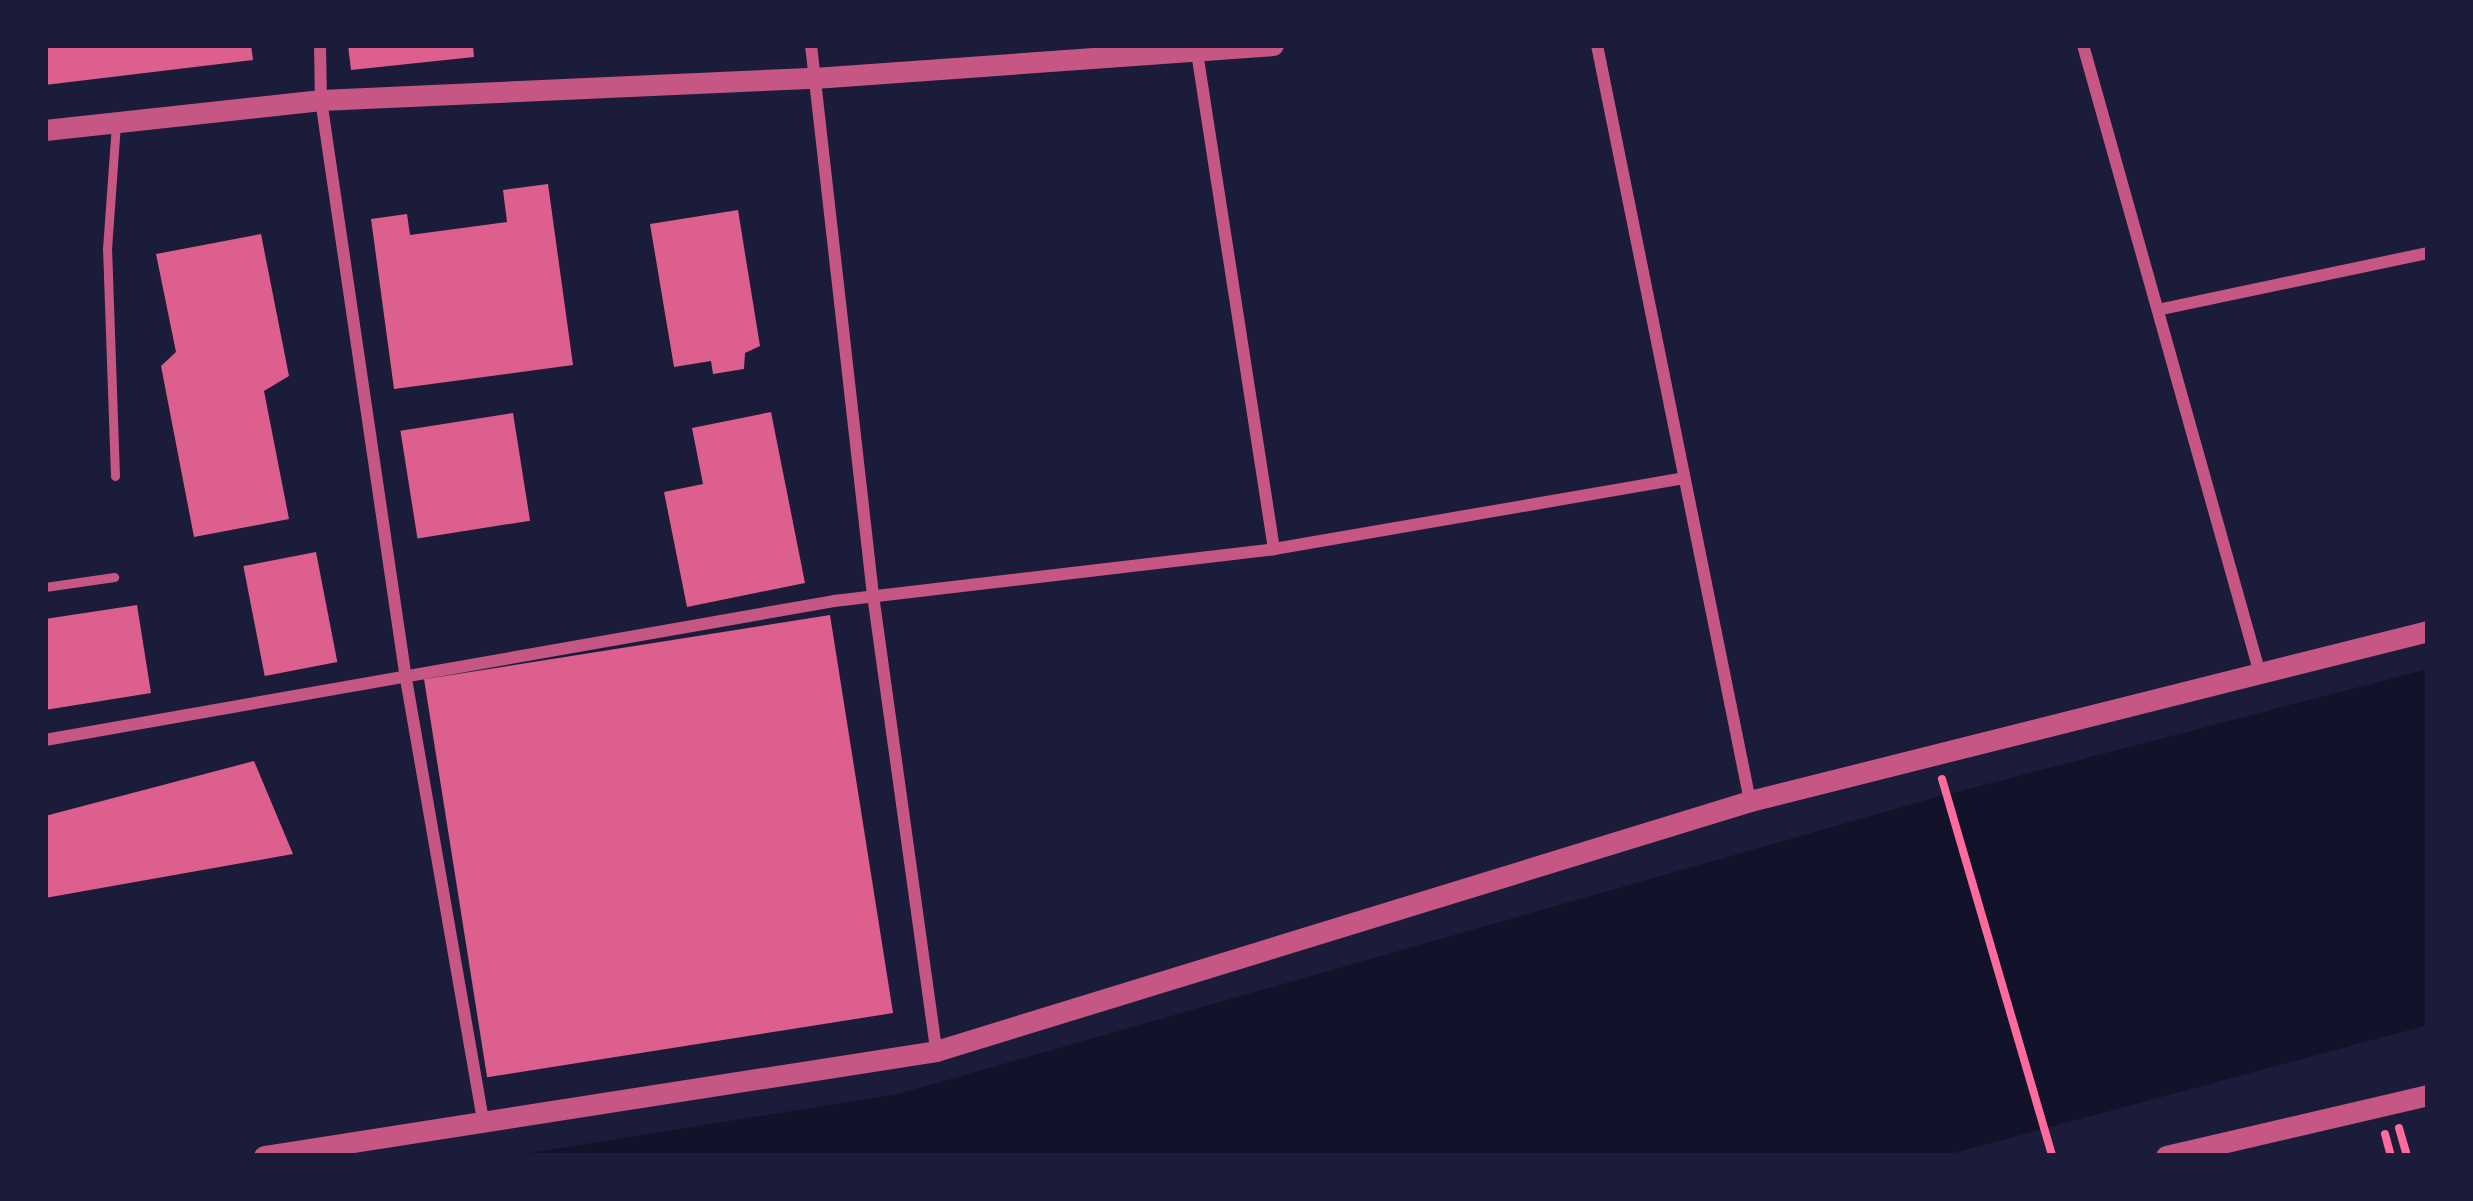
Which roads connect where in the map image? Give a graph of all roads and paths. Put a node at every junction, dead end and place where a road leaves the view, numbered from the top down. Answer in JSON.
{"nodes":[{"id":1,"x":320,"y":45,"type":"edge"},
{"id":2,"x":811,"y":45,"type":"edge"},
{"id":3,"x":1273,"y":45,"type":"edge"},
{"id":4,"x":1597,"y":45,"type":"edge"},
{"id":5,"x":2084,"y":45,"type":"edge"},
{"id":6,"x":1196,"y":48,"type":"edge"},
{"id":7,"x":814,"y":78,"type":"junction"},
{"id":8,"x":321,"y":100,"type":"junction"},
{"id":9,"x":116,"y":122,"type":"junction"},
{"id":10,"x":45,"y":130,"type":"edge"},
{"id":11,"x":2428,"y":253,"type":"edge"},
{"id":12,"x":2162,"y":309,"type":"junction"},
{"id":13,"x":116,"y":476,"type":"dead end"},
{"id":14,"x":1684,"y":478,"type":"junction"},
{"id":15,"x":1274,"y":549,"type":"junction"},
{"id":16,"x":114,"y":577,"type":"dead end"},
{"id":17,"x":45,"y":586,"type":"edge"},
{"id":18,"x":873,"y":595,"type":"junction"},
{"id":19,"x":2428,"y":632,"type":"edge"},
{"id":20,"x":2260,"y":674,"type":"junction"},
{"id":21,"x":406,"y":679,"type":"junction"},
{"id":22,"x":45,"y":740,"type":"edge"},
{"id":23,"x":1935,"y":755,"type":"junction"},
{"id":24,"x":1750,"y":801,"type":"junction"},
{"id":25,"x":936,"y":1051,"type":"junction"},
{"id":26,"x":2428,"y":1095,"type":"edge"},
{"id":27,"x":483,"y":1122,"type":"junction"},
{"id":28,"x":264,"y":1156,"type":"edge"},
{"id":29,"x":2052,"y":1156,"type":"edge"},
{"id":30,"x":2166,"y":1156,"type":"edge"}],
"edges":[{"from":1,"to":8,"type":"street"},
{"from":2,"to":7,"type":"street"},
{"from":3,"to":6,"type":"street"},
{"from":4,"to":14,"type":"street"},
{"from":5,"to":12,"type":"street"},
{"from":6,"to":7,"type":"street"},
{"from":6,"to":15,"type":"street"},
{"from":7,"to":8,"type":"street"},
{"from":7,"to":18,"type":"street"},
{"from":8,"to":9,"type":"street"},
{"from":8,"to":21,"type":"street"},
{"from":9,"to":10,"type":"street"},
{"from":9,"to":13,"type":"lane"},
{"from":11,"to":12,"type":"street"},
{"from":12,"to":20,"type":"street"},
{"from":14,"to":15,"type":"street"},
{"from":14,"to":24,"type":"street"},
{"from":15,"to":18,"type":"street"},
{"from":16,"to":17,"type":"lane"},
{"from":18,"to":21,"type":"street"},
{"from":18,"to":25,"type":"street"},
{"from":19,"to":20,"type":"street"},
{"from":20,"to":23,"type":"street"},
{"from":21,"to":22,"type":"street"},
{"from":21,"to":27,"type":"street"},
{"from":23,"to":24,"type":"street"},
{"from":23,"to":29,"type":"path"},
{"from":24,"to":25,"type":"street"},
{"from":25,"to":27,"type":"street"},
{"from":26,"to":30,"type":"street"},
{"from":27,"to":28,"type":"street"}]}
